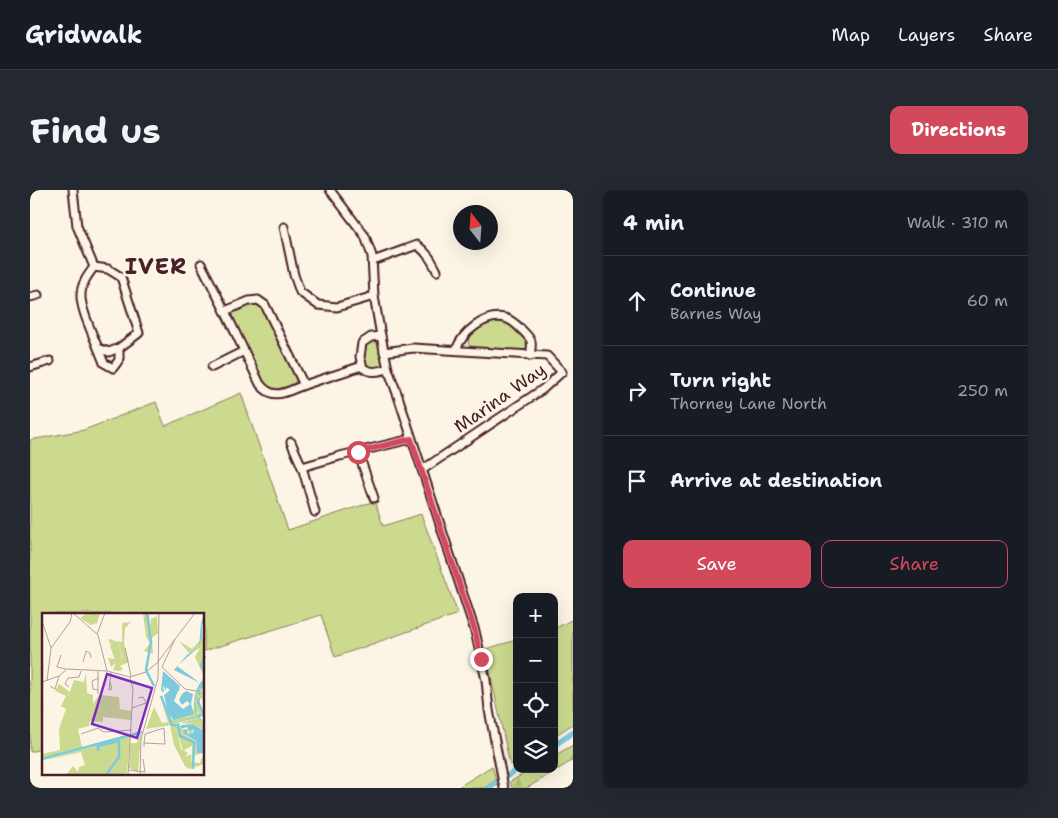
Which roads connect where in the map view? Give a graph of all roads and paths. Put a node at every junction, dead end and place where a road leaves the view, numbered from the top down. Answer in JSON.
{"nodes":[{"id":1,"x":73,"y":190,"type":"edge"},
{"id":2,"x":330,"y":190,"type":"edge"},
{"id":3,"x":284,"y":227,"type":"dead end"},
{"id":4,"x":374,"y":260,"type":"junction"},
{"id":5,"x":201,"y":264,"type":"dead end"},
{"id":6,"x":94,"y":267,"type":"junction"},
{"id":7,"x":437,"y":271,"type":"dead end"},
{"id":8,"x":38,"y":295,"type":"dead end"},
{"id":9,"x":374,"y":296,"type":"junction"},
{"id":10,"x":30,"y":297,"type":"edge"},
{"id":11,"x":225,"y":311,"type":"junction"},
{"id":12,"x":381,"y":336,"type":"junction"},
{"id":13,"x":98,"y":348,"type":"junction"},
{"id":14,"x":118,"y":348,"type":"junction"},
{"id":15,"x":456,"y":350,"type":"junction"},
{"id":16,"x":244,"y":351,"type":"junction"},
{"id":17,"x":384,"y":352,"type":"junction"},
{"id":18,"x":530,"y":356,"type":"junction"},
{"id":19,"x":50,"y":361,"type":"dead end"},
{"id":20,"x":362,"y":366,"type":"junction"},
{"id":21,"x":212,"y":367,"type":"dead end"},
{"id":22,"x":30,"y":368,"type":"edge"},
{"id":23,"x":388,"y":369,"type":"junction"},
{"id":24,"x":304,"y":385,"type":"junction"},
{"id":25,"x":411,"y":439,"type":"junction"},
{"id":26,"x":291,"y":442,"type":"dead end"},
{"id":27,"x":358,"y":452,"type":"junction"},
{"id":28,"x":302,"y":467,"type":"junction"},
{"id":29,"x":422,"y":470,"type":"junction"},
{"id":30,"x":374,"y":498,"type":"dead end"},
{"id":31,"x":315,"y":512,"type":"dead end"},
{"id":32,"x":504,"y":788,"type":"edge"}],
"edges":[{"from":1,"to":6,"type":"street"},
{"from":2,"to":4,"type":"street"},
{"from":3,"to":9,"type":"street"},
{"from":4,"to":7,"type":"street"},
{"from":4,"to":9,"type":"street"},
{"from":5,"to":11,"type":"street"},
{"from":6,"to":13,"type":"street"},
{"from":6,"to":14,"type":"street"},
{"from":8,"to":10,"type":"street"},
{"from":9,"to":12,"type":"street"},
{"from":11,"to":16,"type":"street"},
{"from":11,"to":24,"type":"street"},
{"from":12,"to":17,"type":"street"},
{"from":12,"to":20,"type":"street"},
{"from":13,"to":14,"type":"street"},
{"from":13,"to":14,"type":"street"},
{"from":15,"to":17,"type":"street"},
{"from":15,"to":18,"type":"street"},
{"from":15,"to":18,"type":"street"},
{"from":16,"to":21,"type":"street"},
{"from":16,"to":24,"type":"street"},
{"from":17,"to":23,"type":"street"},
{"from":18,"to":29,"type":"street","name":"Marina Way"},
{"from":19,"to":22,"type":"street"},
{"from":20,"to":23,"type":"street"},
{"from":20,"to":24,"type":"street"},
{"from":23,"to":25,"type":"street"},
{"from":25,"to":27,"type":"street"},
{"from":25,"to":29,"type":"street"},
{"from":26,"to":28,"type":"street"},
{"from":27,"to":28,"type":"street"},
{"from":27,"to":30,"type":"street"},
{"from":28,"to":31,"type":"street"},
{"from":29,"to":32,"type":"street"}]}
